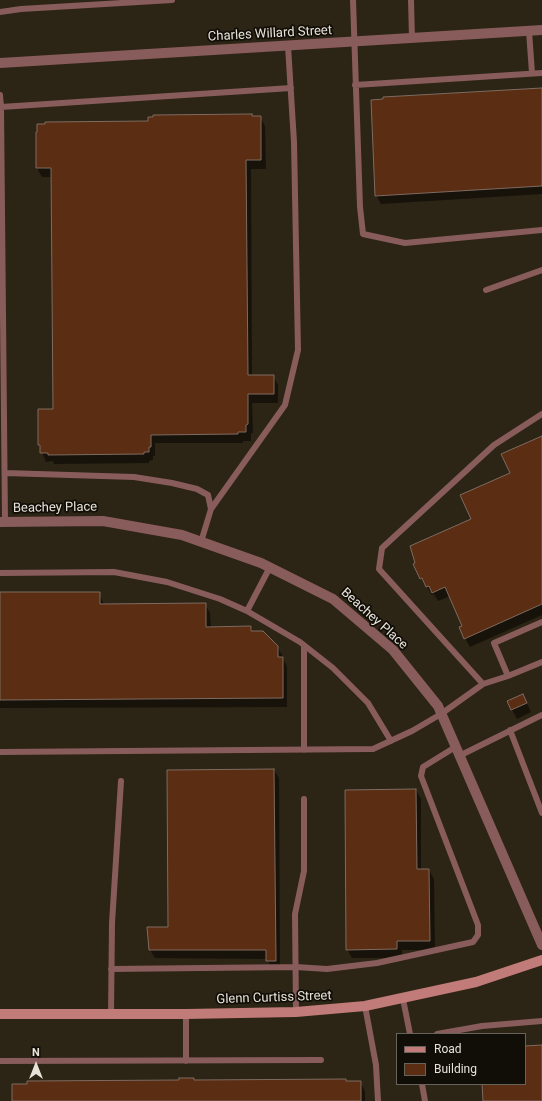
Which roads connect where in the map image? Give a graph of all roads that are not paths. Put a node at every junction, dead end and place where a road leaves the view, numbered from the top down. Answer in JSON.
{"nodes":[{"id":1,"x":172,"y":0,"type":"edge"},
{"id":2,"x":353,"y":0,"type":"edge"},
{"id":3,"x":411,"y":0,"type":"edge"},
{"id":4,"x":0,"y":12,"type":"edge"},
{"id":5,"x":542,"y":30,"type":"edge"},
{"id":6,"x":529,"y":31,"type":"junction"},
{"id":7,"x":412,"y":38,"type":"junction"},
{"id":8,"x":354,"y":42,"type":"junction"},
{"id":9,"x":288,"y":46,"type":"junction"},
{"id":10,"x":0,"y":63,"type":"edge"},
{"id":11,"x":542,"y":73,"type":"edge"},
{"id":12,"x":532,"y":74,"type":"junction"},
{"id":13,"x":355,"y":85,"type":"junction"},
{"id":14,"x":291,"y":88,"type":"junction"},
{"id":15,"x":0,"y":95,"type":"edge"},
{"id":16,"x":1,"y":107,"type":"junction"},
{"id":17,"x":542,"y":230,"type":"edge"},
{"id":18,"x":542,"y":270,"type":"edge"},
{"id":19,"x":486,"y":290,"type":"dead end"},
{"id":20,"x":542,"y":414,"type":"edge"},
{"id":21,"x":5,"y":473,"type":"junction"},
{"id":22,"x":211,"y":509,"type":"junction"},
{"id":23,"x":3,"y":522,"type":"edge"},
{"id":24,"x":201,"y":542,"type":"junction"},
{"id":25,"x":270,"y":567,"type":"junction"},
{"id":26,"x":0,"y":573,"type":"edge"},
{"id":27,"x":247,"y":611,"type":"junction"},
{"id":28,"x":542,"y":622,"type":"edge"},
{"id":29,"x":304,"y":646,"type":"junction"},
{"id":30,"x":542,"y":662,"type":"edge"},
{"id":31,"x":508,"y":676,"type":"junction"},
{"id":32,"x":483,"y":684,"type":"junction"},
{"id":33,"x":441,"y":714,"type":"junction"},
{"id":34,"x":542,"y":715,"type":"edge"},
{"id":35,"x":510,"y":730,"type":"junction"},
{"id":36,"x":391,"y":741,"type":"junction"},
{"id":37,"x":304,"y":750,"type":"junction"},
{"id":38,"x":459,"y":751,"type":"junction"},
{"id":39,"x":0,"y":752,"type":"edge"},
{"id":40,"x":121,"y":781,"type":"dead end"},
{"id":41,"x":304,"y":799,"type":"dead end"},
{"id":42,"x":542,"y":813,"type":"edge"},
{"id":43,"x":542,"y":945,"type":"edge"},
{"id":44,"x":542,"y":960,"type":"edge"},
{"id":45,"x":296,"y":968,"type":"junction"},
{"id":46,"x":111,"y":969,"type":"junction"},
{"id":47,"x":403,"y":999,"type":"junction"},
{"id":48,"x":365,"y":1006,"type":"junction"},
{"id":49,"x":296,"y":1012,"type":"junction"},
{"id":50,"x":0,"y":1014,"type":"edge"},
{"id":51,"x":111,"y":1014,"type":"junction"},
{"id":52,"x":186,"y":1014,"type":"junction"},
{"id":53,"x":542,"y":1021,"type":"edge"},
{"id":54,"x":410,"y":1033,"type":"edge"},
{"id":55,"x":443,"y":1033,"type":"edge"},
{"id":56,"x":321,"y":1060,"type":"dead end"},
{"id":57,"x":0,"y":1061,"type":"edge"},
{"id":58,"x":186,"y":1061,"type":"junction"},
{"id":59,"x":422,"y":1085,"type":"edge"},
{"id":60,"x":378,"y":1101,"type":"edge"},
{"id":61,"x":425,"y":1101,"type":"edge"}],
"edges":[{"from":1,"to":4,"type":"lane"},
{"from":2,"to":8,"type":"lane"},
{"from":3,"to":7,"type":"lane"},
{"from":5,"to":6,"type":"street","name":"Charles Willard Street"},
{"from":6,"to":7,"type":"street","name":"Charles Willard Street"},
{"from":6,"to":12,"type":"lane"},
{"from":7,"to":8,"type":"street","name":"Charles Willard Street"},
{"from":8,"to":9,"type":"street","name":"Charles Willard Street"},
{"from":8,"to":13,"type":"lane"},
{"from":9,"to":10,"type":"street","name":"Charles Willard Street"},
{"from":9,"to":14,"type":"lane"},
{"from":11,"to":12,"type":"lane"},
{"from":12,"to":13,"type":"lane"},
{"from":13,"to":17,"type":"lane"},
{"from":14,"to":16,"type":"lane"},
{"from":14,"to":22,"type":"lane"},
{"from":15,"to":16,"type":"lane"},
{"from":16,"to":21,"type":"lane"},
{"from":18,"to":19,"type":"lane"},
{"from":20,"to":32,"type":"lane"},
{"from":21,"to":22,"type":"lane"},
{"from":21,"to":23,"type":"lane"},
{"from":22,"to":24,"type":"lane"},
{"from":23,"to":24,"type":"street","name":"Beachey Place"},
{"from":24,"to":25,"type":"street","name":"Beachey Place"},
{"from":25,"to":27,"type":"lane"},
{"from":25,"to":33,"type":"street","name":"Beachey Place"},
{"from":26,"to":27,"type":"lane"},
{"from":27,"to":29,"type":"lane"},
{"from":28,"to":31,"type":"lane"},
{"from":29,"to":36,"type":"lane"},
{"from":29,"to":37,"type":"lane"},
{"from":30,"to":31,"type":"lane"},
{"from":31,"to":32,"type":"lane"},
{"from":32,"to":33,"type":"lane"},
{"from":33,"to":36,"type":"lane"},
{"from":33,"to":38,"type":"street","name":"Beachey Place"},
{"from":34,"to":35,"type":"lane"},
{"from":35,"to":38,"type":"lane"},
{"from":35,"to":42,"type":"lane"},
{"from":36,"to":37,"type":"lane"},
{"from":37,"to":39,"type":"lane"},
{"from":38,"to":43,"type":"street","name":"Beachey Place"},
{"from":38,"to":45,"type":"lane"},
{"from":40,"to":46,"type":"lane"},
{"from":41,"to":45,"type":"lane"},
{"from":44,"to":47,"type":"street","name":"Glenn Curtiss Street"},
{"from":45,"to":46,"type":"lane"},
{"from":45,"to":49,"type":"lane"},
{"from":46,"to":51,"type":"lane"},
{"from":47,"to":48,"type":"street","name":"Glenn Curtiss Street"},
{"from":47,"to":54,"type":"lane"},
{"from":48,"to":49,"type":"street","name":"Glenn Curtiss Street"},
{"from":48,"to":60,"type":"lane"},
{"from":49,"to":52,"type":"street","name":"Glenn Curtiss Street"},
{"from":50,"to":51,"type":"street","name":"Glenn Curtiss Street"},
{"from":51,"to":52,"type":"street","name":"Glenn Curtiss Street"},
{"from":52,"to":58,"type":"lane"},
{"from":53,"to":55,"type":"lane"},
{"from":56,"to":58,"type":"lane"},
{"from":57,"to":58,"type":"lane"},
{"from":59,"to":61,"type":"lane"}]}
